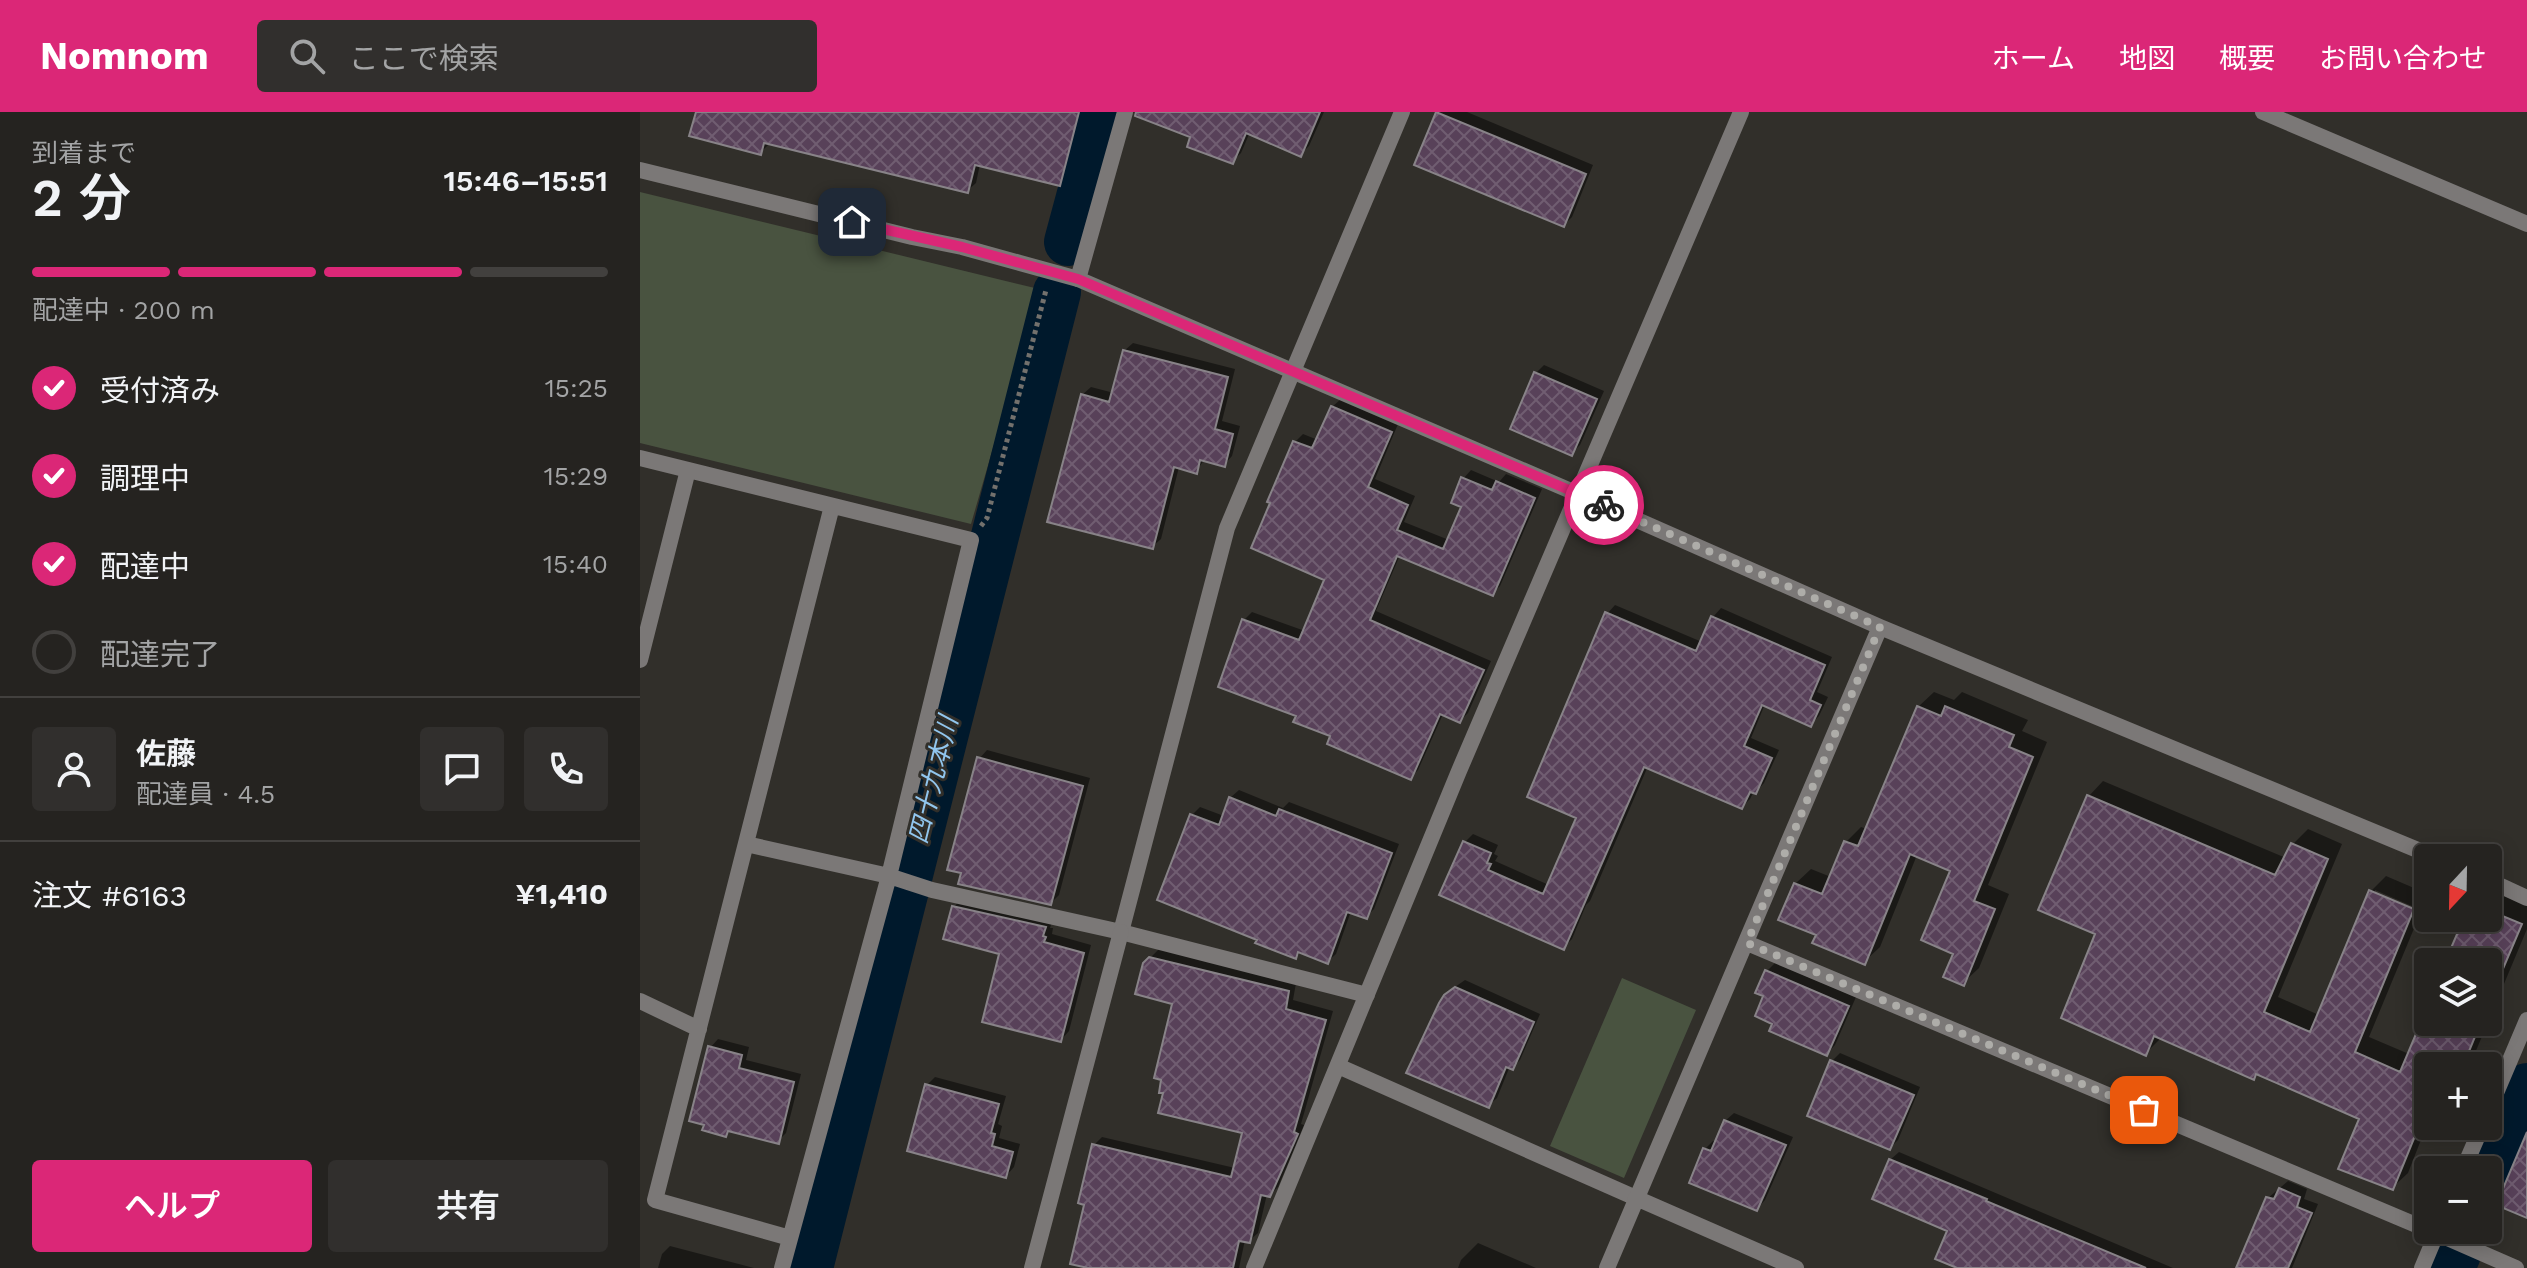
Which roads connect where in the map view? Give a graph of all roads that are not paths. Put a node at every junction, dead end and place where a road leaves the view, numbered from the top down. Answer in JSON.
{"nodes":[{"id":1,"x":1125,"y":112,"type":"edge"},
{"id":2,"x":1402,"y":112,"type":"edge"},
{"id":3,"x":1741,"y":112,"type":"edge"},
{"id":4,"x":2263,"y":112,"type":"edge"},
{"id":5,"x":640,"y":170,"type":"edge"},
{"id":6,"x":2527,"y":224,"type":"edge"},
{"id":7,"x":1078,"y":279,"type":"junction"},
{"id":8,"x":1292,"y":371,"type":"junction"},
{"id":9,"x":640,"y":458,"type":"edge"},
{"id":10,"x":688,"y":470,"type":"junction"},
{"id":11,"x":1578,"y":494,"type":"junction"},
{"id":12,"x":832,"y":506,"type":"junction"},
{"id":13,"x":1880,"y":627,"type":"junction"},
{"id":14,"x":640,"y":660,"type":"edge"},
{"id":15,"x":746,"y":844,"type":"junction"},
{"id":16,"x":2414,"y":848,"type":"edge"},
{"id":17,"x":889,"y":876,"type":"junction"},
{"id":18,"x":2502,"y":886,"type":"edge"},
{"id":19,"x":2527,"y":898,"type":"edge"},
{"id":20,"x":1121,"y":932,"type":"junction"},
{"id":21,"x":1747,"y":943,"type":"junction"},
{"id":22,"x":1367,"y":995,"type":"junction"},
{"id":23,"x":640,"y":1001,"type":"edge"},
{"id":24,"x":2527,"y":1020,"type":"edge"},
{"id":25,"x":699,"y":1029,"type":"junction"},
{"id":26,"x":1338,"y":1066,"type":"junction"},
{"id":27,"x":2502,"y":1079,"type":"edge"},
{"id":28,"x":1636,"y":1198,"type":"junction"},
{"id":29,"x":2414,"y":1223,"type":"edge"},
{"id":30,"x":790,"y":1238,"type":"junction"},
{"id":31,"x":2429,"y":1244,"type":"edge"},
{"id":32,"x":2462,"y":1244,"type":"edge"},
{"id":33,"x":782,"y":1268,"type":"edge"},
{"id":34,"x":1032,"y":1268,"type":"edge"},
{"id":35,"x":1254,"y":1268,"type":"edge"},
{"id":36,"x":1607,"y":1268,"type":"edge"},
{"id":37,"x":1796,"y":1268,"type":"edge"},
{"id":38,"x":2422,"y":1268,"type":"edge"},
{"id":39,"x":2516,"y":1268,"type":"edge"}],
"edges":[{"from":1,"to":7,"type":"street"},
{"from":2,"to":8,"type":"street"},
{"from":3,"to":11,"type":"street"},
{"from":4,"to":6,"type":"street"},
{"from":5,"to":7,"type":"street"},
{"from":7,"to":8,"type":"street"},
{"from":8,"to":11,"type":"street"},
{"from":8,"to":20,"type":"street"},
{"from":9,"to":10,"type":"street"},
{"from":10,"to":12,"type":"street"},
{"from":10,"to":14,"type":"street"},
{"from":11,"to":13,"type":"street"},
{"from":11,"to":22,"type":"street"},
{"from":12,"to":15,"type":"street"},
{"from":12,"to":17,"type":"street"},
{"from":13,"to":16,"type":"street"},
{"from":13,"to":21,"type":"street"},
{"from":15,"to":17,"type":"street"},
{"from":15,"to":25,"type":"street"},
{"from":17,"to":20,"type":"street"},
{"from":17,"to":30,"type":"street"},
{"from":18,"to":19,"type":"street"},
{"from":20,"to":22,"type":"street"},
{"from":20,"to":34,"type":"street"},
{"from":21,"to":28,"type":"street"},
{"from":21,"to":29,"type":"street"},
{"from":22,"to":26,"type":"street"},
{"from":23,"to":25,"type":"street"},
{"from":24,"to":27,"type":"street"},
{"from":25,"to":30,"type":"street"},
{"from":26,"to":28,"type":"street"},
{"from":26,"to":35,"type":"street"},
{"from":28,"to":36,"type":"street"},
{"from":28,"to":37,"type":"street"},
{"from":30,"to":33,"type":"street"},
{"from":31,"to":38,"type":"street"},
{"from":32,"to":39,"type":"street"}]}
